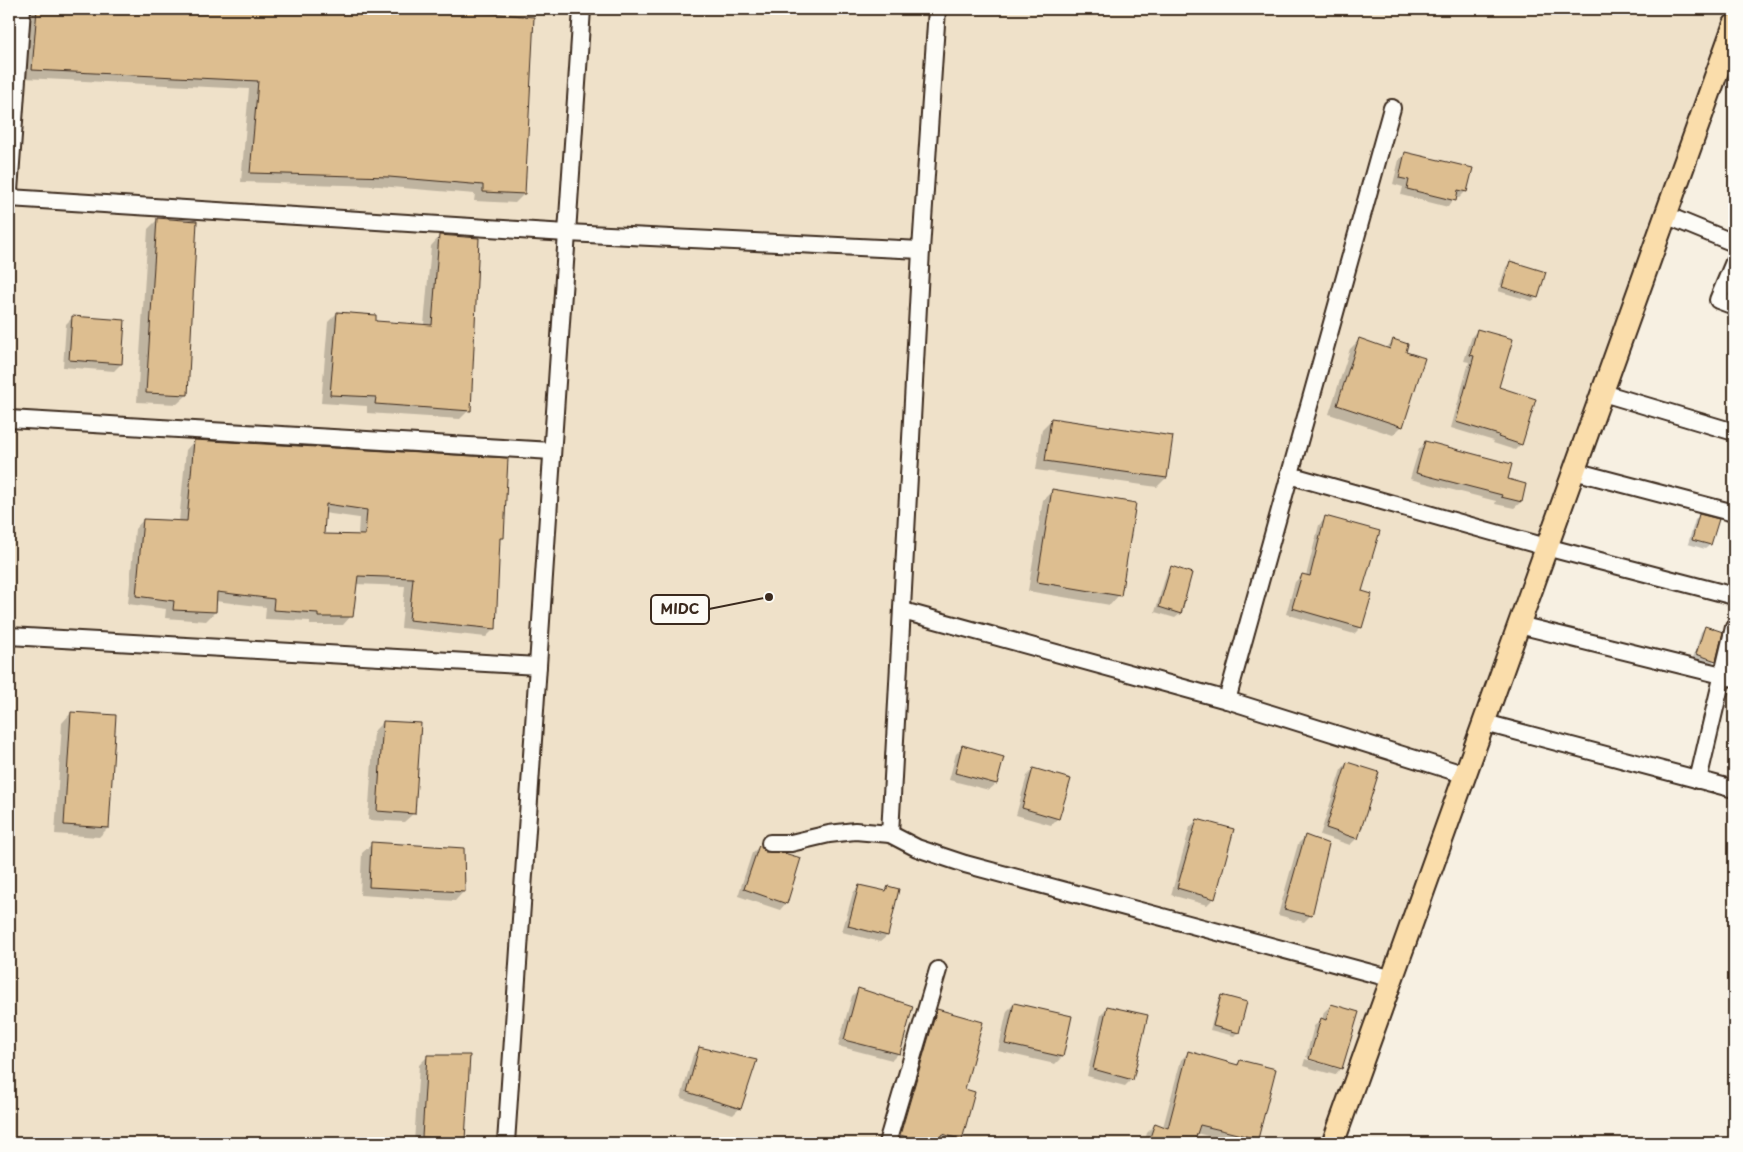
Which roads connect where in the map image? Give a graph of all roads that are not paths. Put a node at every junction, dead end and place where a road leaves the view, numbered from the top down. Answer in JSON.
{"nodes":[{"id":1,"x":22,"y":9,"type":"edge"},
{"id":2,"x":582,"y":9,"type":"edge"},
{"id":3,"x":937,"y":9,"type":"edge"},
{"id":4,"x":1734,"y":25,"type":"edge"},
{"id":5,"x":1392,"y":108,"type":"dead end"},
{"id":6,"x":9,"y":191,"type":"edge"},
{"id":7,"x":9,"y":198,"type":"edge"},
{"id":8,"x":1668,"y":216,"type":"junction"},
{"id":9,"x":567,"y":233,"type":"junction"},
{"id":10,"x":1734,"y":243,"type":"edge"},
{"id":11,"x":921,"y":250,"type":"junction"},
{"id":12,"x":1734,"y":262,"type":"edge"},
{"id":13,"x":1734,"y":306,"type":"edge"},
{"id":14,"x":1603,"y":392,"type":"junction"},
{"id":15,"x":9,"y":419,"type":"edge"},
{"id":16,"x":1734,"y":432,"type":"edge"},
{"id":17,"x":552,"y":451,"type":"junction"},
{"id":18,"x":1574,"y":471,"type":"junction"},
{"id":19,"x":1290,"y":475,"type":"junction"},
{"id":20,"x":1734,"y":513,"type":"edge"},
{"id":21,"x":1546,"y":547,"type":"junction"},
{"id":22,"x":1734,"y":596,"type":"edge"},
{"id":23,"x":903,"y":611,"type":"junction"},
{"id":24,"x":1519,"y":625,"type":"junction"},
{"id":25,"x":1734,"y":626,"type":"edge"},
{"id":26,"x":9,"y":636,"type":"edge"},
{"id":27,"x":538,"y":666,"type":"junction"},
{"id":28,"x":1728,"y":676,"type":"edge"},
{"id":29,"x":1227,"y":700,"type":"junction"},
{"id":30,"x":1485,"y":723,"type":"junction"},
{"id":31,"x":1466,"y":775,"type":"junction"},
{"id":32,"x":1698,"y":780,"type":"junction"},
{"id":33,"x":1734,"y":789,"type":"edge"},
{"id":34,"x":890,"y":834,"type":"junction"},
{"id":35,"x":770,"y":843,"type":"dead end"},
{"id":36,"x":938,"y":970,"type":"dead end"},
{"id":37,"x":1393,"y":978,"type":"junction"},
{"id":38,"x":506,"y":1143,"type":"edge"},
{"id":39,"x":887,"y":1143,"type":"edge"},
{"id":40,"x":1333,"y":1143,"type":"edge"}],
"edges":[{"from":1,"to":6,"type":"street"},
{"from":2,"to":9,"type":"street"},
{"from":3,"to":11,"type":"street"},
{"from":4,"to":8,"type":"main road"},
{"from":5,"to":19,"type":"street"},
{"from":7,"to":9,"type":"street"},
{"from":8,"to":10,"type":"street"},
{"from":8,"to":14,"type":"main road"},
{"from":9,"to":11,"type":"street"},
{"from":9,"to":17,"type":"street"},
{"from":11,"to":23,"type":"street"},
{"from":12,"to":13,"type":"street"},
{"from":14,"to":16,"type":"street"},
{"from":14,"to":18,"type":"main road"},
{"from":15,"to":17,"type":"street"},
{"from":17,"to":27,"type":"street"},
{"from":18,"to":20,"type":"street"},
{"from":18,"to":21,"type":"main road"},
{"from":19,"to":21,"type":"street"},
{"from":19,"to":29,"type":"street"},
{"from":21,"to":22,"type":"street"},
{"from":21,"to":24,"type":"main road"},
{"from":23,"to":29,"type":"street"},
{"from":23,"to":34,"type":"street"},
{"from":24,"to":28,"type":"street"},
{"from":24,"to":30,"type":"main road"},
{"from":25,"to":28,"type":"street"},
{"from":26,"to":27,"type":"street"},
{"from":27,"to":38,"type":"street"},
{"from":28,"to":32,"type":"street"},
{"from":29,"to":31,"type":"street"},
{"from":30,"to":31,"type":"main road"},
{"from":30,"to":32,"type":"street"},
{"from":31,"to":37,"type":"main road"},
{"from":32,"to":33,"type":"street"},
{"from":34,"to":35,"type":"street"},
{"from":34,"to":37,"type":"street"},
{"from":36,"to":39,"type":"street"},
{"from":37,"to":40,"type":"main road"}]}
